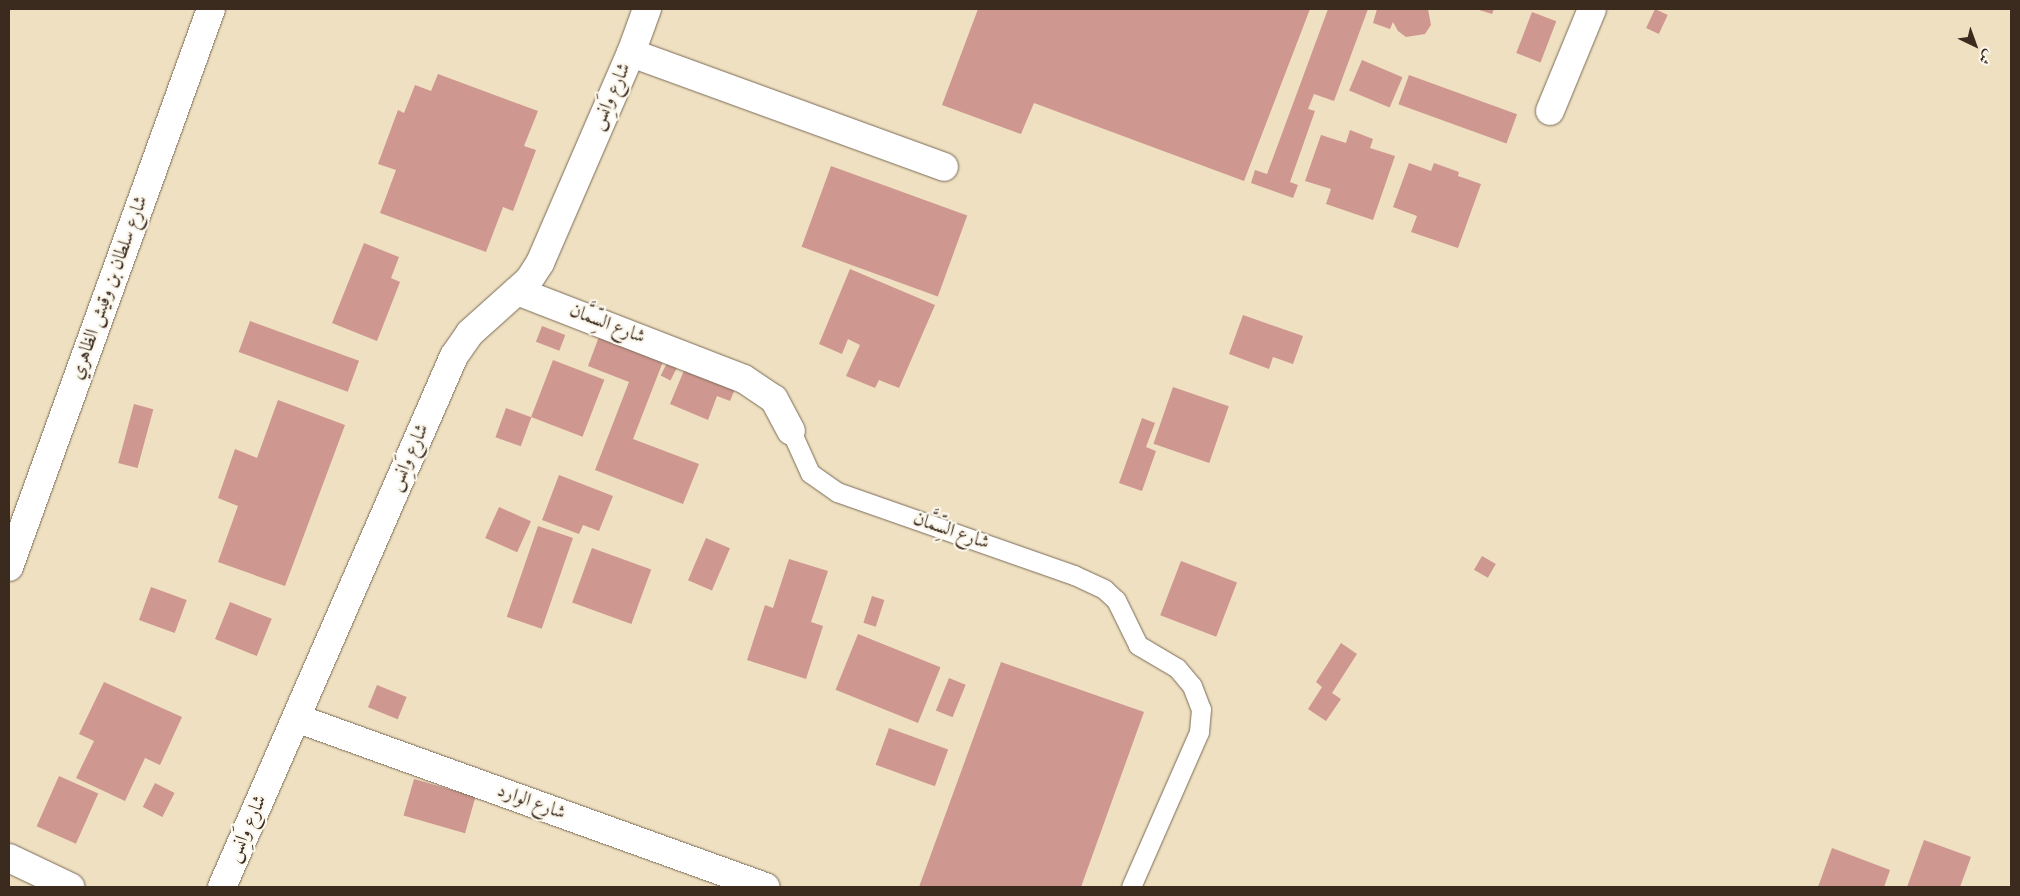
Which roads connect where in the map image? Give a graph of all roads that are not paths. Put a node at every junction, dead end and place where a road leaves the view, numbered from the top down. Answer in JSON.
{"nodes":[{"id":1,"x":211,"y":9,"type":"edge"},
{"id":2,"x":647,"y":9,"type":"edge"},
{"id":3,"x":1592,"y":9,"type":"edge"},
{"id":4,"x":631,"y":52,"type":"junction"},
{"id":5,"x":1550,"y":111,"type":"dead end"},
{"id":6,"x":944,"y":167,"type":"dead end"},
{"id":7,"x":517,"y":290,"type":"junction"},
{"id":8,"x":791,"y":431,"type":"joint"},
{"id":9,"x":9,"y":567,"type":"edge"},
{"id":10,"x":296,"y":718,"type":"junction"},
{"id":11,"x":15,"y":864,"type":"edge"},
{"id":12,"x":70,"y":887,"type":"edge"},
{"id":13,"x":222,"y":887,"type":"edge"},
{"id":14,"x":766,"y":887,"type":"edge"},
{"id":15,"x":1131,"y":887,"type":"edge"}],
"edges":[{"from":1,"to":9,"type":"street","name":"شارع سلطان بن وقيش الظاهري"},
{"from":2,"to":4,"type":"street","name":"شارع وَانِس"},
{"from":3,"to":5,"type":"street"},
{"from":4,"to":6,"type":"street","name":"شارع وَانِس"},
{"from":4,"to":7,"type":"street","name":"شارع وَانِس"},
{"from":7,"to":8,"type":"street","name":"شارع السِّمَّان"},
{"from":7,"to":10,"type":"street","name":"شارع وَانِس"},
{"from":8,"to":15,"type":"lane","name":"شارع السِّمَّان"},
{"from":10,"to":13,"type":"street","name":"شارع وَانِس"},
{"from":10,"to":14,"type":"street","name":"شارع الوارد"},
{"from":11,"to":12,"type":"street"}]}
